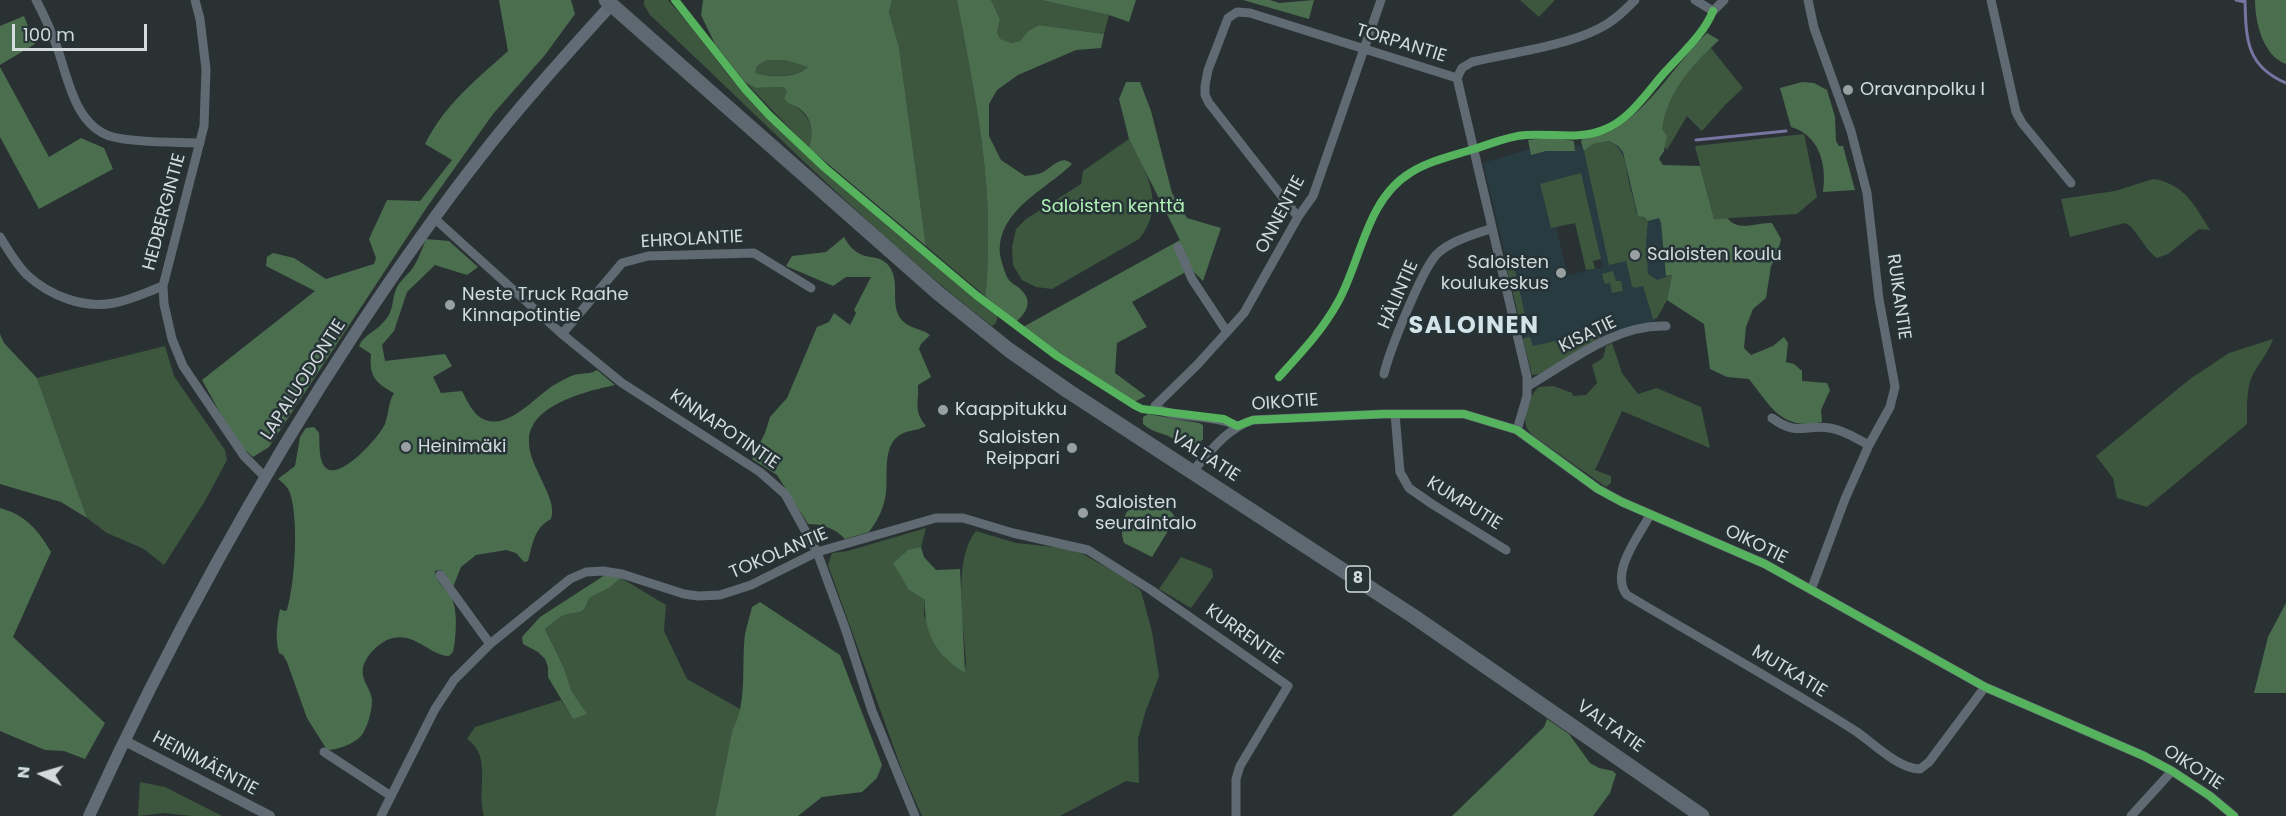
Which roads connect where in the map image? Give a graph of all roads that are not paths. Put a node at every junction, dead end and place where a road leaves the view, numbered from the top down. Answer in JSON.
{"nodes":[{"id":1,"x":36,"y":0,"type":"edge"},
{"id":2,"x":195,"y":0,"type":"edge"},
{"id":3,"x":1381,"y":0,"type":"edge"},
{"id":4,"x":1635,"y":0,"type":"edge"},
{"id":5,"x":1695,"y":0,"type":"edge"},
{"id":6,"x":1725,"y":0,"type":"edge"},
{"id":7,"x":1808,"y":0,"type":"edge"},
{"id":8,"x":1991,"y":0,"type":"edge"},
{"id":9,"x":609,"y":2,"type":"edge"},
{"id":10,"x":1365,"y":50,"type":"junction"},
{"id":11,"x":1457,"y":78,"type":"junction"},
{"id":12,"x":200,"y":143,"type":"junction"},
{"id":13,"x":2072,"y":183,"type":"dead end"},
{"id":14,"x":1298,"y":217,"type":"junction"},
{"id":15,"x":434,"y":218,"type":"junction"},
{"id":16,"x":1492,"y":228,"type":"junction"},
{"id":17,"x":0,"y":237,"type":"edge"},
{"id":18,"x":1178,"y":248,"type":"dead end"},
{"id":19,"x":163,"y":286,"type":"junction"},
{"id":20,"x":811,"y":288,"type":"dead end"},
{"id":21,"x":1666,"y":326,"type":"dead end"},
{"id":22,"x":1227,"y":332,"type":"junction"},
{"id":23,"x":562,"y":334,"type":"junction"},
{"id":24,"x":1384,"y":375,"type":"dead end"},
{"id":25,"x":1528,"y":386,"type":"junction"},
{"id":26,"x":1395,"y":414,"type":"junction"},
{"id":27,"x":1772,"y":418,"type":"dead end"},
{"id":28,"x":1238,"y":426,"type":"junction"},
{"id":29,"x":1517,"y":430,"type":"junction"},
{"id":30,"x":1869,"y":445,"type":"junction"},
{"id":31,"x":1192,"y":471,"type":"junction"},
{"id":32,"x":264,"y":476,"type":"junction"},
{"id":33,"x":1650,"y":515,"type":"junction"},
{"id":34,"x":1506,"y":550,"type":"dead end"},
{"id":35,"x":817,"y":552,"type":"junction"},
{"id":36,"x":440,"y":575,"type":"dead end"},
{"id":37,"x":1151,"y":590,"type":"joint"},
{"id":38,"x":1811,"y":590,"type":"junction"},
{"id":39,"x":490,"y":644,"type":"junction"},
{"id":40,"x":1985,"y":687,"type":"junction"},
{"id":41,"x":125,"y":741,"type":"junction"},
{"id":42,"x":324,"y":752,"type":"dead end"},
{"id":43,"x":2172,"y":771,"type":"junction"},
{"id":44,"x":391,"y":796,"type":"junction"},
{"id":45,"x":89,"y":816,"type":"edge"},
{"id":46,"x":270,"y":816,"type":"edge"},
{"id":47,"x":381,"y":816,"type":"edge"},
{"id":48,"x":915,"y":816,"type":"edge"},
{"id":49,"x":1236,"y":816,"type":"edge"},
{"id":50,"x":1702,"y":816,"type":"edge"},
{"id":51,"x":2131,"y":816,"type":"edge"},
{"id":52,"x":2234,"y":816,"type":"edge"}],
"edges":[{"from":1,"to":12,"type":"street"},
{"from":2,"to":12,"type":"street","name":"HEDBERGINTIE"},
{"from":3,"to":10,"type":"street","name":"ONNENTIE"},
{"from":4,"to":11,"type":"street"},
{"from":5,"to":6,"type":"street"},
{"from":7,"to":30,"type":"street","name":"RUIKANTIE"},
{"from":8,"to":13,"type":"street"},
{"from":9,"to":15,"type":"main road","name":"LAPALUODONTIE"},
{"from":9,"to":31,"type":"highway","name":"VALTATIE","number":"8"},
{"from":10,"to":11,"type":"street","name":"TORPANTIE"},
{"from":10,"to":14,"type":"street","name":"ONNENTIE"},
{"from":10,"to":14,"type":"street","name":"TORPANTIE"},
{"from":11,"to":16,"type":"street","name":"TORPANTIE"},
{"from":12,"to":19,"type":"street","name":"HEDBERGINTIE"},
{"from":14,"to":22,"type":"street","name":"ONNENTIE"},
{"from":15,"to":23,"type":"street","name":"KINNAPOTINTIE"},
{"from":15,"to":32,"type":"main road","name":"LAPALUODONTIE"},
{"from":16,"to":24,"type":"street","name":"HÄLINTIE"},
{"from":16,"to":25,"type":"street","name":"TORPANTIE"},
{"from":17,"to":19,"type":"street"},
{"from":18,"to":22,"type":"street"},
{"from":19,"to":32,"type":"street","name":"HEDBERGINTIE"},
{"from":20,"to":23,"type":"street","name":"EHROLANTIE"},
{"from":21,"to":25,"type":"street","name":"KISATIE"},
{"from":22,"to":28,"type":"street","name":"ONNENTIE"},
{"from":23,"to":35,"type":"street","name":"KINNAPOTINTIE"},
{"from":25,"to":29,"type":"street","name":"TORPANTIE"},
{"from":26,"to":28,"type":"street","name":"OIKOTIE"},
{"from":26,"to":29,"type":"street","name":"OIKOTIE"},
{"from":26,"to":34,"type":"street","name":"KUMPUTIE"},
{"from":27,"to":30,"type":"street"},
{"from":28,"to":31,"type":"street","name":"OIKOTIE"},
{"from":29,"to":33,"type":"street","name":"OIKOTIE"},
{"from":30,"to":38,"type":"street","name":"RUIKANTIE"},
{"from":31,"to":50,"type":"highway","name":"VALTATIE","number":"8"},
{"from":32,"to":41,"type":"main road","name":"LAPALUODONTIE"},
{"from":33,"to":38,"type":"street","name":"OIKOTIE"},
{"from":33,"to":40,"type":"street","name":"MUTKATIE"},
{"from":35,"to":37,"type":"street","name":"TOKOLANTIE"},
{"from":35,"to":39,"type":"street","name":"TOKOLANTIE"},
{"from":35,"to":48,"type":"street","name":"KINNAPOTINTIE"},
{"from":36,"to":39,"type":"street"},
{"from":37,"to":49,"type":"street","name":"KURRENTIE"},
{"from":38,"to":40,"type":"street","name":"OIKOTIE"},
{"from":39,"to":44,"type":"street","name":"TOKOLANTIE"},
{"from":40,"to":43,"type":"street","name":"OIKOTIE"},
{"from":41,"to":45,"type":"main road","name":"LAPALUODONTIE"},
{"from":41,"to":46,"type":"street","name":"HEINIMÄENTIE"},
{"from":42,"to":44,"type":"street"},
{"from":43,"to":51,"type":"street"},
{"from":43,"to":52,"type":"street","name":"OIKOTIE"},
{"from":44,"to":47,"type":"street","name":"TOKOLANTIE"}]}
